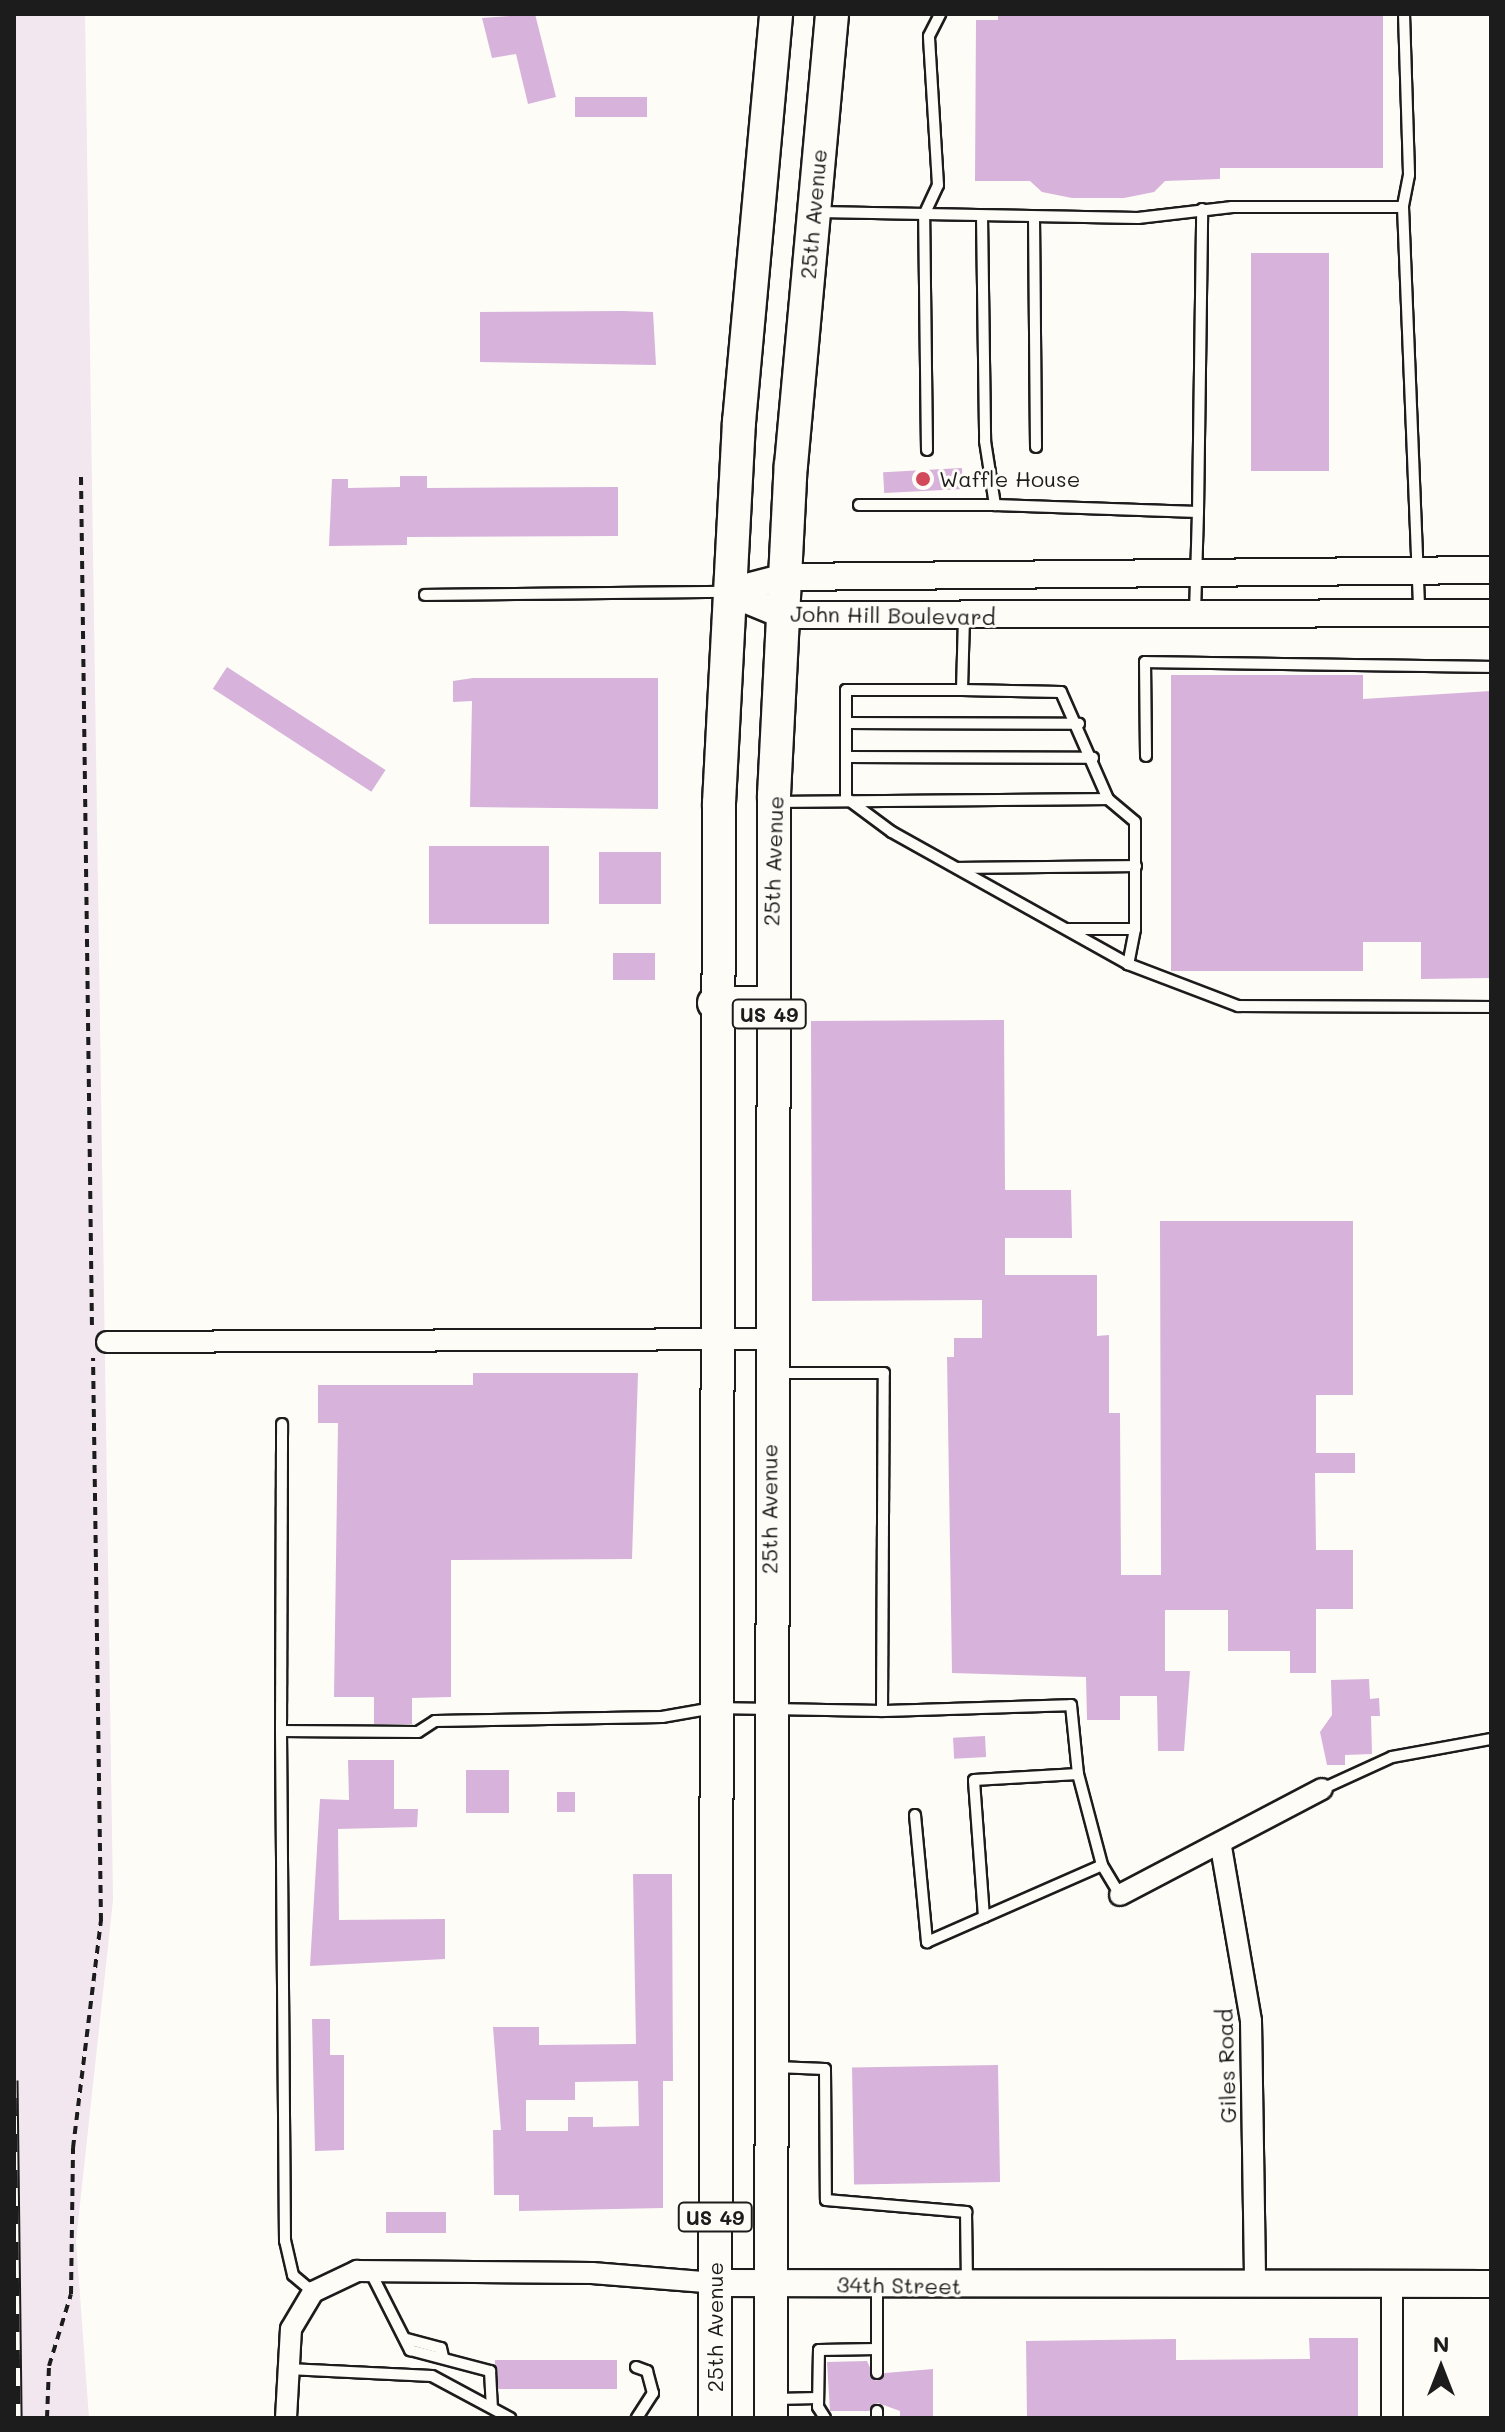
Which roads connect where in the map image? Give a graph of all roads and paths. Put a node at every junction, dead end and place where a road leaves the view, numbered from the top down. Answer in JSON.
{"nodes":[{"id":1,"x":776,"y":14,"type":"edge"},
{"id":2,"x":832,"y":14,"type":"edge"},
{"id":3,"x":940,"y":14,"type":"edge"},
{"id":4,"x":1404,"y":14,"type":"edge"},
{"id":5,"x":1403,"y":207,"type":"junction"},
{"id":6,"x":1202,"y":209,"type":"junction"},
{"id":7,"x":813,"y":212,"type":"junction"},
{"id":8,"x":924,"y":215,"type":"junction"},
{"id":9,"x":982,"y":216,"type":"junction"},
{"id":10,"x":1034,"y":217,"type":"junction"},
{"id":11,"x":1036,"y":447,"type":"dead end"},
{"id":12,"x":927,"y":450,"type":"dead end"},
{"id":13,"x":81,"y":477,"type":"dead end"},
{"id":14,"x":859,"y":505,"type":"dead end"},
{"id":15,"x":995,"y":505,"type":"junction"},
{"id":16,"x":1198,"y":512,"type":"junction"},
{"id":17,"x":1195,"y":569,"type":"junction"},
{"id":18,"x":1491,"y":570,"type":"edge"},
{"id":19,"x":1418,"y":571,"type":"junction"},
{"id":20,"x":785,"y":577,"type":"junction"},
{"id":21,"x":727,"y":592,"type":"junction"},
{"id":22,"x":425,"y":595,"type":"dead end"},
{"id":23,"x":1195,"y":613,"type":"junction"},
{"id":24,"x":1491,"y":613,"type":"edge"},
{"id":25,"x":1419,"y":614,"type":"junction"},
{"id":26,"x":783,"y":615,"type":"junction"},
{"id":27,"x":964,"y":618,"type":"junction"},
{"id":28,"x":1491,"y":667,"type":"edge"},
{"id":29,"x":962,"y":690,"type":"junction"},
{"id":30,"x":846,"y":723,"type":"junction"},
{"id":31,"x":1079,"y":724,"type":"junction"},
{"id":32,"x":1146,"y":756,"type":"dead end"},
{"id":33,"x":846,"y":757,"type":"junction"},
{"id":34,"x":1093,"y":758,"type":"junction"},
{"id":35,"x":846,"y":798,"type":"junction"},
{"id":36,"x":1108,"y":799,"type":"junction"},
{"id":37,"x":774,"y":802,"type":"junction"},
{"id":38,"x":1136,"y":866,"type":"junction"},
{"id":39,"x":957,"y":868,"type":"junction"},
{"id":40,"x":1065,"y":928,"type":"junction"},
{"id":41,"x":1135,"y":929,"type":"junction"},
{"id":42,"x":1128,"y":964,"type":"junction"},
{"id":43,"x":714,"y":1003,"type":"junction"},
{"id":44,"x":769,"y":1003,"type":"junction"},
{"id":45,"x":1491,"y":1007,"type":"edge"},
{"id":46,"x":769,"y":1339,"type":"junction"},
{"id":47,"x":713,"y":1340,"type":"junction"},
{"id":48,"x":97,"y":1342,"type":"junction"},
{"id":49,"x":769,"y":1373,"type":"junction"},
{"id":50,"x":282,"y":1424,"type":"dead end"},
{"id":51,"x":713,"y":1708,"type":"junction"},
{"id":52,"x":769,"y":1710,"type":"junction"},
{"id":53,"x":882,"y":1711,"type":"junction"},
{"id":54,"x":281,"y":1731,"type":"junction"},
{"id":55,"x":1491,"y":1739,"type":"edge"},
{"id":56,"x":1078,"y":1774,"type":"junction"},
{"id":57,"x":1322,"y":1789,"type":"joint"},
{"id":58,"x":915,"y":1815,"type":"dead end"},
{"id":59,"x":1221,"y":1847,"type":"junction"},
{"id":60,"x":1102,"y":1865,"type":"junction"},
{"id":61,"x":1120,"y":1895,"type":"joint"},
{"id":62,"x":984,"y":1917,"type":"junction"},
{"id":63,"x":770,"y":2066,"type":"junction"},
{"id":64,"x":369,"y":2269,"type":"junction"},
{"id":65,"x":715,"y":2283,"type":"junction"},
{"id":66,"x":770,"y":2283,"type":"junction"},
{"id":67,"x":877,"y":2284,"type":"junction"},
{"id":68,"x":1491,"y":2284,"type":"edge"},
{"id":69,"x":1392,"y":2285,"type":"junction"},
{"id":70,"x":967,"y":2286,"type":"junction"},
{"id":71,"x":1255,"y":2286,"type":"junction"},
{"id":72,"x":313,"y":2292,"type":"junction"},
{"id":73,"x":877,"y":2349,"type":"junction"},
{"id":74,"x":636,"y":2367,"type":"dead end"},
{"id":75,"x":286,"y":2369,"type":"junction"},
{"id":76,"x":877,"y":2373,"type":"dead end"},
{"id":77,"x":818,"y":2398,"type":"junction"},
{"id":78,"x":492,"y":2407,"type":"junction"},
{"id":79,"x":771,"y":2409,"type":"edge"},
{"id":80,"x":47,"y":2418,"type":"edge"},
{"id":81,"x":286,"y":2418,"type":"edge"},
{"id":82,"x":510,"y":2418,"type":"edge"},
{"id":83,"x":637,"y":2418,"type":"edge"},
{"id":84,"x":715,"y":2418,"type":"edge"},
{"id":85,"x":825,"y":2418,"type":"edge"},
{"id":86,"x":1392,"y":2418,"type":"edge"}],
"edges":[{"from":1,"to":21,"type":"main road","name":"25th Avenue","number":"US 49"},
{"from":2,"to":7,"type":"main road","name":"25th Avenue","number":"US 49"},
{"from":3,"to":8,"type":"lane"},
{"from":4,"to":5,"type":"lane"},
{"from":5,"to":6,"type":"lane"},
{"from":5,"to":19,"type":"lane"},
{"from":6,"to":10,"type":"lane"},
{"from":6,"to":16,"type":"lane"},
{"from":7,"to":8,"type":"lane"},
{"from":7,"to":20,"type":"main road","name":"25th Avenue","number":"US 49"},
{"from":8,"to":9,"type":"lane"},
{"from":8,"to":12,"type":"lane"},
{"from":9,"to":10,"type":"lane"},
{"from":9,"to":15,"type":"lane"},
{"from":10,"to":11,"type":"lane"},
{"from":13,"to":48,"type":"path"},
{"from":14,"to":15,"type":"lane"},
{"from":15,"to":16,"type":"lane"},
{"from":16,"to":17,"type":"lane"},
{"from":17,"to":19,"type":"street","name":"John Hill Boulevard"},
{"from":17,"to":20,"type":"street","name":"John Hill Boulevard"},
{"from":17,"to":23,"type":"lane"},
{"from":18,"to":19,"type":"street","name":"John Hill Boulevard"},
{"from":19,"to":25,"type":"lane"},
{"from":20,"to":21,"type":"street","name":"John Hill Boulevard"},
{"from":20,"to":26,"type":"main road","name":"25th Avenue","number":"US 49"},
{"from":21,"to":22,"type":"lane"},
{"from":21,"to":26,"type":"street","name":"John Hill Boulevard"},
{"from":21,"to":43,"type":"main road","name":"25th Avenue","number":"US 49"},
{"from":23,"to":25,"type":"street","name":"John Hill Boulevard"},
{"from":23,"to":27,"type":"street","name":"John Hill Boulevard"},
{"from":24,"to":25,"type":"street","name":"John Hill Boulevard"},
{"from":26,"to":27,"type":"street","name":"John Hill Boulevard"},
{"from":26,"to":37,"type":"main road","name":"25th Avenue","number":"US 49"},
{"from":27,"to":29,"type":"lane"},
{"from":28,"to":32,"type":"lane"},
{"from":29,"to":30,"type":"lane"},
{"from":29,"to":31,"type":"lane"},
{"from":30,"to":31,"type":"lane"},
{"from":30,"to":33,"type":"lane"},
{"from":31,"to":34,"type":"lane"},
{"from":33,"to":34,"type":"lane"},
{"from":33,"to":35,"type":"lane"},
{"from":34,"to":36,"type":"lane"},
{"from":35,"to":36,"type":"lane"},
{"from":35,"to":37,"type":"lane"},
{"from":35,"to":39,"type":"lane"},
{"from":36,"to":38,"type":"lane"},
{"from":37,"to":44,"type":"main road","name":"25th Avenue","number":"US 49"},
{"from":38,"to":39,"type":"lane"},
{"from":38,"to":41,"type":"lane"},
{"from":39,"to":40,"type":"lane"},
{"from":40,"to":41,"type":"lane"},
{"from":40,"to":42,"type":"lane"},
{"from":41,"to":42,"type":"lane"},
{"from":42,"to":45,"type":"lane"},
{"from":43,"to":44,"type":"main road"},
{"from":43,"to":47,"type":"main road","name":"25th Avenue","number":"US 49"},
{"from":44,"to":46,"type":"main road","name":"25th Avenue","number":"US 49"},
{"from":46,"to":47,"type":"street"},
{"from":46,"to":49,"type":"main road","name":"25th Avenue","number":"US 49"},
{"from":47,"to":48,"type":"street"},
{"from":47,"to":51,"type":"main road","name":"25th Avenue","number":"US 49"},
{"from":48,"to":80,"type":"path"},
{"from":49,"to":52,"type":"main road","name":"25th Avenue","number":"US 49"},
{"from":49,"to":53,"type":"lane"},
{"from":50,"to":54,"type":"lane"},
{"from":51,"to":52,"type":"lane"},
{"from":51,"to":54,"type":"lane"},
{"from":51,"to":65,"type":"main road","name":"25th Avenue","number":"US 49"},
{"from":52,"to":53,"type":"lane"},
{"from":52,"to":63,"type":"main road","name":"25th Avenue","number":"US 49"},
{"from":53,"to":56,"type":"lane"},
{"from":54,"to":72,"type":"lane"},
{"from":55,"to":57,"type":"lane"},
{"from":56,"to":60,"type":"lane"},
{"from":56,"to":62,"type":"lane"},
{"from":57,"to":59,"type":"street"},
{"from":58,"to":62,"type":"lane"},
{"from":59,"to":61,"type":"street"},
{"from":59,"to":71,"type":"street","name":"Giles Road"},
{"from":60,"to":61,"type":"lane"},
{"from":60,"to":62,"type":"lane"},
{"from":63,"to":66,"type":"main road","name":"25th Avenue","number":"US 49"},
{"from":63,"to":70,"type":"lane"},
{"from":64,"to":65,"type":"street","name":"34th Street"},
{"from":64,"to":72,"type":"street","name":"34th Street"},
{"from":64,"to":78,"type":"lane"},
{"from":65,"to":66,"type":"street","name":"34th Street"},
{"from":65,"to":84,"type":"main road","name":"25th Avenue","number":"US 49"},
{"from":66,"to":67,"type":"street","name":"34th Street"},
{"from":66,"to":79,"type":"main road","name":"25th Avenue","number":"US 49"},
{"from":67,"to":70,"type":"street","name":"34th Street"},
{"from":67,"to":73,"type":"lane"},
{"from":68,"to":69,"type":"street","name":"34th Street"},
{"from":69,"to":71,"type":"street","name":"34th Street"},
{"from":69,"to":86,"type":"street"},
{"from":70,"to":71,"type":"street","name":"34th Street"},
{"from":72,"to":75,"type":"street"},
{"from":73,"to":76,"type":"lane"},
{"from":73,"to":77,"type":"lane"},
{"from":74,"to":83,"type":"lane"},
{"from":75,"to":78,"type":"lane"},
{"from":75,"to":81,"type":"street"},
{"from":77,"to":79,"type":"lane"},
{"from":77,"to":85,"type":"lane"},
{"from":78,"to":82,"type":"lane"}]}
